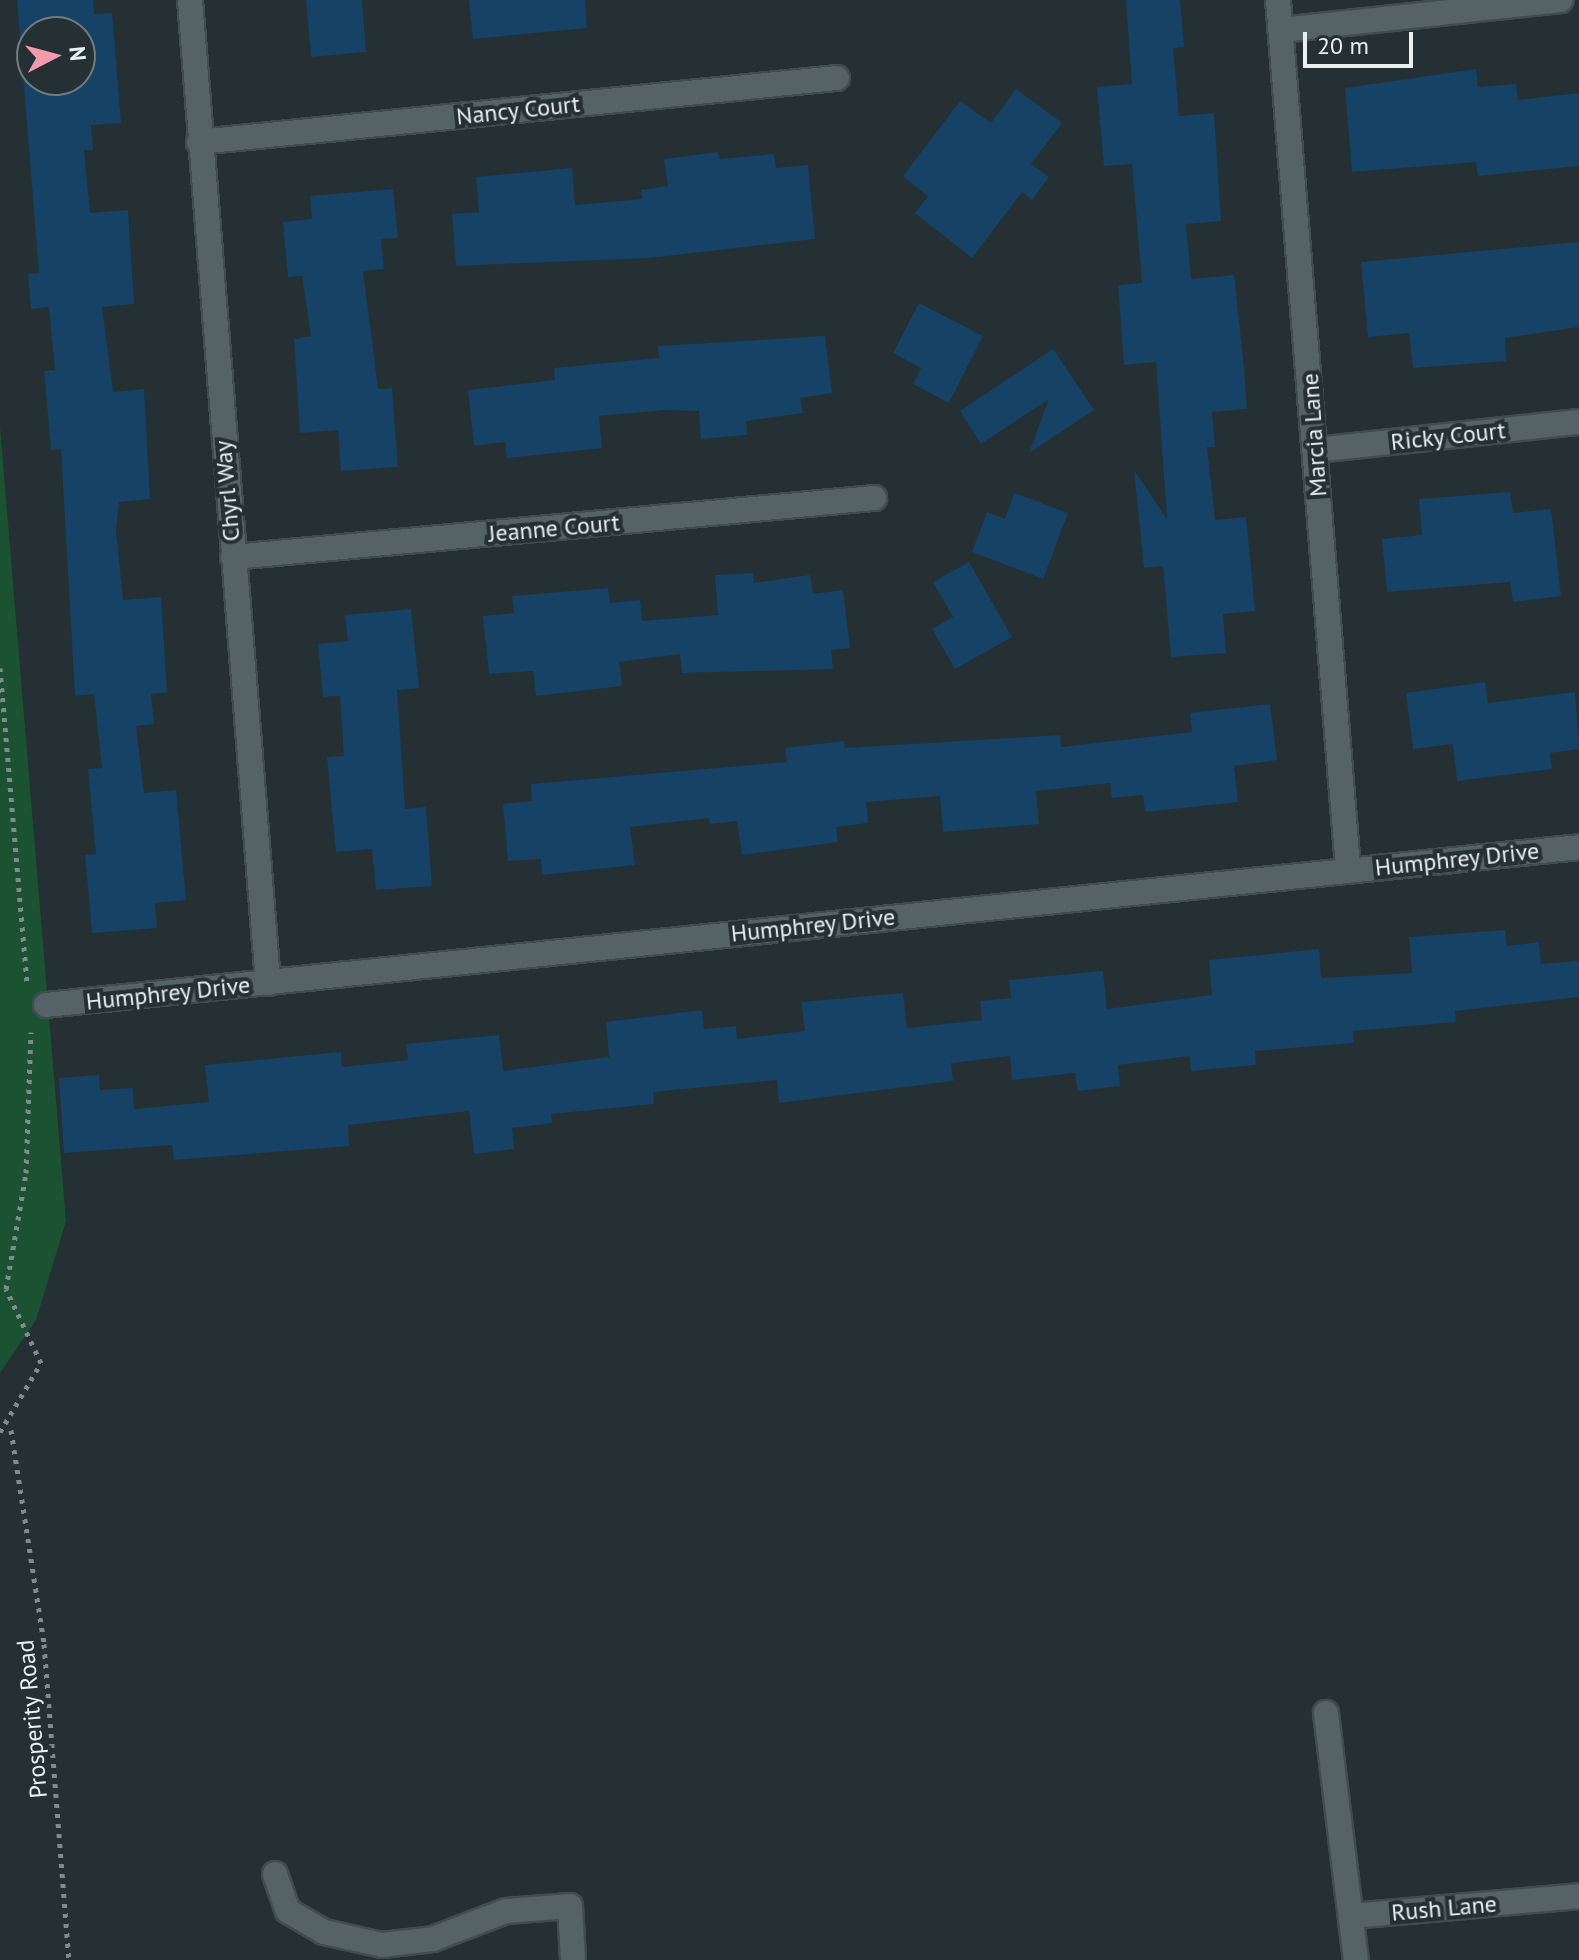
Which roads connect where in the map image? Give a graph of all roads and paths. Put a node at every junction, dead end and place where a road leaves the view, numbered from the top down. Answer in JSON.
{"nodes":[{"id":1,"x":190,"y":0,"type":"edge"},
{"id":2,"x":1278,"y":0,"type":"edge"},
{"id":3,"x":1560,"y":0,"type":"edge"},
{"id":4,"x":1281,"y":30,"type":"junction"},
{"id":5,"x":837,"y":78,"type":"dead end"},
{"id":6,"x":199,"y":142,"type":"junction"},
{"id":7,"x":1579,"y":422,"type":"edge"},
{"id":8,"x":1316,"y":450,"type":"junction"},
{"id":9,"x":874,"y":498,"type":"dead end"},
{"id":10,"x":233,"y":557,"type":"junction"},
{"id":11,"x":0,"y":668,"type":"edge"},
{"id":12,"x":1579,"y":847,"type":"edge"},
{"id":13,"x":1348,"y":869,"type":"junction"},
{"id":14,"x":268,"y":983,"type":"junction"},
{"id":15,"x":35,"y":1006,"type":"junction"},
{"id":16,"x":11,"y":1430,"type":"dead end"},
{"id":17,"x":0,"y":1432,"type":"edge"},
{"id":18,"x":1326,"y":1713,"type":"dead end"},
{"id":19,"x":275,"y":1874,"type":"dead end"},
{"id":20,"x":1579,"y":1896,"type":"edge"},
{"id":21,"x":1352,"y":1916,"type":"junction"},
{"id":22,"x":69,"y":1960,"type":"edge"},
{"id":23,"x":573,"y":1960,"type":"edge"},
{"id":24,"x":1356,"y":1960,"type":"edge"}],
"edges":[{"from":1,"to":6,"type":"street","name":"Chyrl Way"},
{"from":2,"to":4,"type":"street","name":"Marcia Lane"},
{"from":3,"to":4,"type":"street"},
{"from":4,"to":8,"type":"street","name":"Marcia Lane"},
{"from":5,"to":6,"type":"street","name":"Nancy Court"},
{"from":6,"to":10,"type":"street","name":"Chyrl Way"},
{"from":7,"to":8,"type":"street","name":"Ricky Court"},
{"from":8,"to":13,"type":"street","name":"Marcia Lane"},
{"from":9,"to":10,"type":"street","name":"Jeanne Court"},
{"from":10,"to":14,"type":"street","name":"Chyrl Way"},
{"from":11,"to":15,"type":"path"},
{"from":12,"to":13,"type":"street","name":"Humphrey Drive"},
{"from":13,"to":14,"type":"street","name":"Humphrey Drive"},
{"from":14,"to":15,"type":"street","name":"Humphrey Drive"},
{"from":15,"to":17,"type":"path"},
{"from":16,"to":22,"type":"path","name":"Prosperity Road"},
{"from":18,"to":21,"type":"street"},
{"from":19,"to":23,"type":"street"},
{"from":20,"to":21,"type":"street","name":"Rush Lane"},
{"from":21,"to":24,"type":"street"}]}
